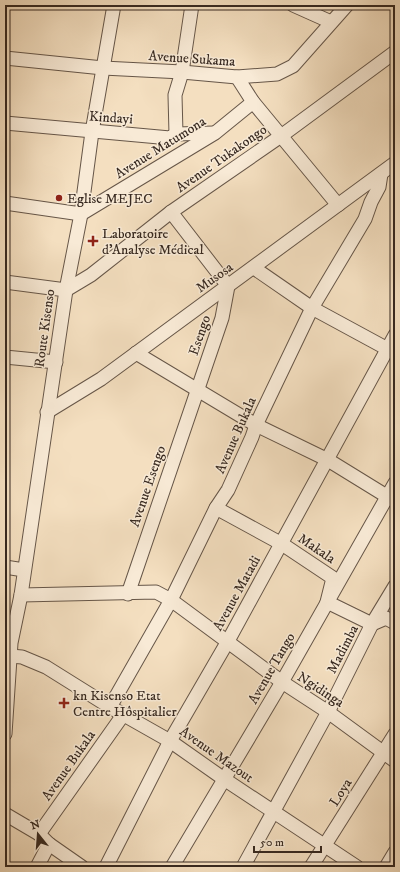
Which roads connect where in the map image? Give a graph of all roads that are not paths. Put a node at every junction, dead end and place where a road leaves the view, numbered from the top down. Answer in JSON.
{"nodes":[{"id":1,"x":114,"y":5,"type":"edge"},
{"id":2,"x":192,"y":5,"type":"edge"},
{"id":3,"x":293,"y":5,"type":"edge"},
{"id":4,"x":347,"y":5,"type":"edge"},
{"id":5,"x":331,"y":22,"type":"junction"},
{"id":6,"x":395,"y":52,"type":"edge"},
{"id":7,"x":5,"y":58,"type":"edge"},
{"id":8,"x":103,"y":68,"type":"junction"},
{"id":9,"x":182,"y":72,"type":"junction"},
{"id":10,"x":236,"y":77,"type":"junction"},
{"id":11,"x":253,"y":102,"type":"junction"},
{"id":12,"x":5,"y":123,"type":"edge"},
{"id":13,"x":92,"y":132,"type":"junction"},
{"id":14,"x":215,"y":133,"type":"junction"},
{"id":15,"x":176,"y":134,"type":"junction"},
{"id":16,"x":281,"y":136,"type":"junction"},
{"id":17,"x":395,"y":163,"type":"edge"},
{"id":18,"x":381,"y":174,"type":"junction"},
{"id":19,"x":5,"y":203,"type":"edge"},
{"id":20,"x":338,"y":205,"type":"junction"},
{"id":21,"x":171,"y":212,"type":"junction"},
{"id":22,"x":81,"y":214,"type":"junction"},
{"id":23,"x":254,"y":268,"type":"junction"},
{"id":24,"x":5,"y":282,"type":"edge"},
{"id":25,"x":228,"y":286,"type":"junction"},
{"id":26,"x":66,"y":290,"type":"junction"},
{"id":27,"x":312,"y":308,"type":"junction"},
{"id":28,"x":395,"y":335,"type":"edge"},
{"id":29,"x":391,"y":351,"type":"edge"},
{"id":30,"x":136,"y":353,"type":"junction"},
{"id":31,"x":5,"y":357,"type":"edge"},
{"id":32,"x":56,"y":362,"type":"junction"},
{"id":33,"x":197,"y":389,"type":"junction"},
{"id":34,"x":47,"y":412,"type":"junction"},
{"id":35,"x":256,"y":425,"type":"junction"},
{"id":36,"x":328,"y":460,"type":"junction"},
{"id":37,"x":395,"y":484,"type":"edge"},
{"id":38,"x":391,"y":499,"type":"edge"},
{"id":39,"x":216,"y":508,"type":"junction"},
{"id":40,"x":282,"y":544,"type":"junction"},
{"id":41,"x":5,"y":567,"type":"edge"},
{"id":42,"x":24,"y":570,"type":"junction"},
{"id":43,"x":395,"y":586,"type":"edge"},
{"id":44,"x":128,"y":594,"type":"junction"},
{"id":45,"x":21,"y":595,"type":"junction"},
{"id":46,"x":171,"y":600,"type":"junction"},
{"id":47,"x":327,"y":602,"type":"junction"},
{"id":48,"x":10,"y":622,"type":"edge"},
{"id":49,"x":395,"y":623,"type":"edge"},
{"id":50,"x":372,"y":624,"type":"junction"},
{"id":51,"x":228,"y":641,"type":"junction"},
{"id":52,"x":7,"y":657,"type":"edge"},
{"id":53,"x":282,"y":682,"type":"junction"},
{"id":54,"x":110,"y":708,"type":"junction"},
{"id":55,"x":328,"y":712,"type":"junction"},
{"id":56,"x":123,"y":715,"type":"junction"},
{"id":57,"x":5,"y":734,"type":"edge"},
{"id":58,"x":395,"y":734,"type":"edge"},
{"id":59,"x":170,"y":740,"type":"junction"},
{"id":60,"x":384,"y":753,"type":"junction"},
{"id":61,"x":395,"y":761,"type":"edge"},
{"id":62,"x":224,"y":779,"type":"junction"},
{"id":63,"x":274,"y":812,"type":"junction"},
{"id":64,"x":5,"y":814,"type":"edge"},
{"id":65,"x":39,"y":834,"type":"junction"},
{"id":66,"x":49,"y":844,"type":"junction"},
{"id":67,"x":325,"y":845,"type":"junction"},
{"id":68,"x":395,"y":852,"type":"edge"},
{"id":69,"x":37,"y":867,"type":"edge"},
{"id":70,"x":82,"y":867,"type":"edge"},
{"id":71,"x":106,"y":867,"type":"edge"},
{"id":72,"x":172,"y":867,"type":"edge"},
{"id":73,"x":243,"y":867,"type":"edge"},
{"id":74,"x":311,"y":867,"type":"edge"},
{"id":75,"x":357,"y":867,"type":"edge"},
{"id":76,"x":386,"y":867,"type":"edge"}],
"edges":[{"from":1,"to":8,"type":"street","name":"Route Kisenso"},
{"from":2,"to":9,"type":"street"},
{"from":3,"to":5,"type":"street"},
{"from":4,"to":5,"type":"street","name":"Avenue Sukama"},
{"from":5,"to":10,"type":"street","name":"Avenue Sukama"},
{"from":6,"to":16,"type":"street","name":"Avenue Tukakongo"},
{"from":7,"to":8,"type":"street","name":"Avenue Sukama"},
{"from":8,"to":9,"type":"street","name":"Avenue Sukama"},
{"from":8,"to":13,"type":"street","name":"Route Kisenso"},
{"from":9,"to":10,"type":"street","name":"Avenue Sukama"},
{"from":9,"to":15,"type":"street"},
{"from":10,"to":11,"type":"street"},
{"from":11,"to":14,"type":"street","name":"Avenue Matumona"},
{"from":11,"to":16,"type":"street"},
{"from":12,"to":13,"type":"street","name":"Kindayi"},
{"from":13,"to":15,"type":"street","name":"Kindayi"},
{"from":13,"to":22,"type":"street","name":"Route Kisenso"},
{"from":14,"to":15,"type":"street","name":"Kindayi"},
{"from":14,"to":22,"type":"street","name":"Avenue Matumona"},
{"from":16,"to":20,"type":"street"},
{"from":16,"to":21,"type":"street","name":"Avenue Tukakongo"},
{"from":17,"to":18,"type":"street","name":"Musosa"},
{"from":18,"to":20,"type":"street","name":"Musosa"},
{"from":18,"to":27,"type":"street","name":"Avenue Bukala"},
{"from":19,"to":22,"type":"street"},
{"from":20,"to":23,"type":"street","name":"Musosa"},
{"from":21,"to":25,"type":"street"},
{"from":21,"to":26,"type":"street","name":"Avenue Tukakongo"},
{"from":22,"to":26,"type":"street","name":"Route Kisenso"},
{"from":23,"to":25,"type":"street","name":"Musosa"},
{"from":23,"to":27,"type":"street"},
{"from":24,"to":26,"type":"street"},
{"from":25,"to":30,"type":"street","name":"Musosa"},
{"from":25,"to":33,"type":"street","name":"Esengo"},
{"from":26,"to":32,"type":"street","name":"Route Kisenso"},
{"from":27,"to":29,"type":"street"},
{"from":27,"to":35,"type":"street","name":"Avenue Bukala"},
{"from":28,"to":29,"type":"street","name":"Avenue Matadi"},
{"from":29,"to":36,"type":"street","name":"Avenue Matadi"},
{"from":30,"to":33,"type":"street"},
{"from":30,"to":34,"type":"street","name":"Musosa"},
{"from":31,"to":32,"type":"street"},
{"from":32,"to":34,"type":"street","name":"Route Kisenso"},
{"from":33,"to":35,"type":"street"},
{"from":33,"to":44,"type":"street","name":"Avenue Esengo"},
{"from":34,"to":42,"type":"street","name":"Route Kisenso"},
{"from":35,"to":36,"type":"street"},
{"from":35,"to":39,"type":"street","name":"Avenue Bukala"},
{"from":36,"to":38,"type":"street"},
{"from":36,"to":40,"type":"street","name":"Avenue Matadi"},
{"from":37,"to":38,"type":"street","name":"Avenue Tango"},
{"from":38,"to":47,"type":"street","name":"Avenue Tango"},
{"from":39,"to":40,"type":"street","name":"Makala"},
{"from":39,"to":46,"type":"street","name":"Avenue Bukala"},
{"from":40,"to":47,"type":"street","name":"Makala"},
{"from":40,"to":51,"type":"street","name":"Avenue Matadi"},
{"from":41,"to":42,"type":"street"},
{"from":42,"to":45,"type":"street","name":"Route Kisenso"},
{"from":43,"to":50,"type":"street","name":"Madimba"},
{"from":44,"to":45,"type":"street","name":"Ngidinga"},
{"from":44,"to":46,"type":"street","name":"Ngidinga"},
{"from":45,"to":48,"type":"street","name":"Route Kisenso"},
{"from":46,"to":51,"type":"street","name":"Ngidinga"},
{"from":46,"to":54,"type":"street","name":"Avenue Bukala"},
{"from":47,"to":50,"type":"street"},
{"from":47,"to":53,"type":"street","name":"Avenue Tango"},
{"from":48,"to":52,"type":"street","name":"Route Kisenso"},
{"from":49,"to":50,"type":"street"},
{"from":50,"to":55,"type":"street","name":"Madimba"},
{"from":51,"to":53,"type":"street","name":"Ngidinga"},
{"from":51,"to":59,"type":"street","name":"Avenue Matadi"},
{"from":52,"to":54,"type":"street","name":"Avenue Mazout"},
{"from":52,"to":57,"type":"street","name":"Route Kisenso"},
{"from":53,"to":55,"type":"street","name":"Ngidinga"},
{"from":53,"to":62,"type":"street","name":"Avenue Tango"},
{"from":54,"to":56,"type":"street","name":"Avenue Mazout"},
{"from":55,"to":60,"type":"street","name":"Ngidinga"},
{"from":55,"to":63,"type":"street","name":"Madimba"},
{"from":56,"to":59,"type":"street","name":"Avenue Mazout"},
{"from":56,"to":65,"type":"street","name":"Avenue Bukala"},
{"from":58,"to":60,"type":"street","name":"Loya"},
{"from":59,"to":62,"type":"street","name":"Avenue Mazout"},
{"from":59,"to":71,"type":"street","name":"Avenue Matadi"},
{"from":60,"to":61,"type":"street","name":"Ngidinga"},
{"from":60,"to":67,"type":"street","name":"Loya"},
{"from":62,"to":63,"type":"street","name":"Avenue Mazout"},
{"from":62,"to":72,"type":"street","name":"Avenue Tango"},
{"from":63,"to":67,"type":"street","name":"Avenue Mazout"},
{"from":63,"to":73,"type":"street","name":"Madimba"},
{"from":64,"to":65,"type":"street"},
{"from":65,"to":66,"type":"street"},
{"from":66,"to":69,"type":"street"},
{"from":66,"to":70,"type":"street"},
{"from":67,"to":74,"type":"street","name":"Loya"},
{"from":67,"to":75,"type":"street","name":"Avenue Mazout"},
{"from":68,"to":76,"type":"street"}]}
